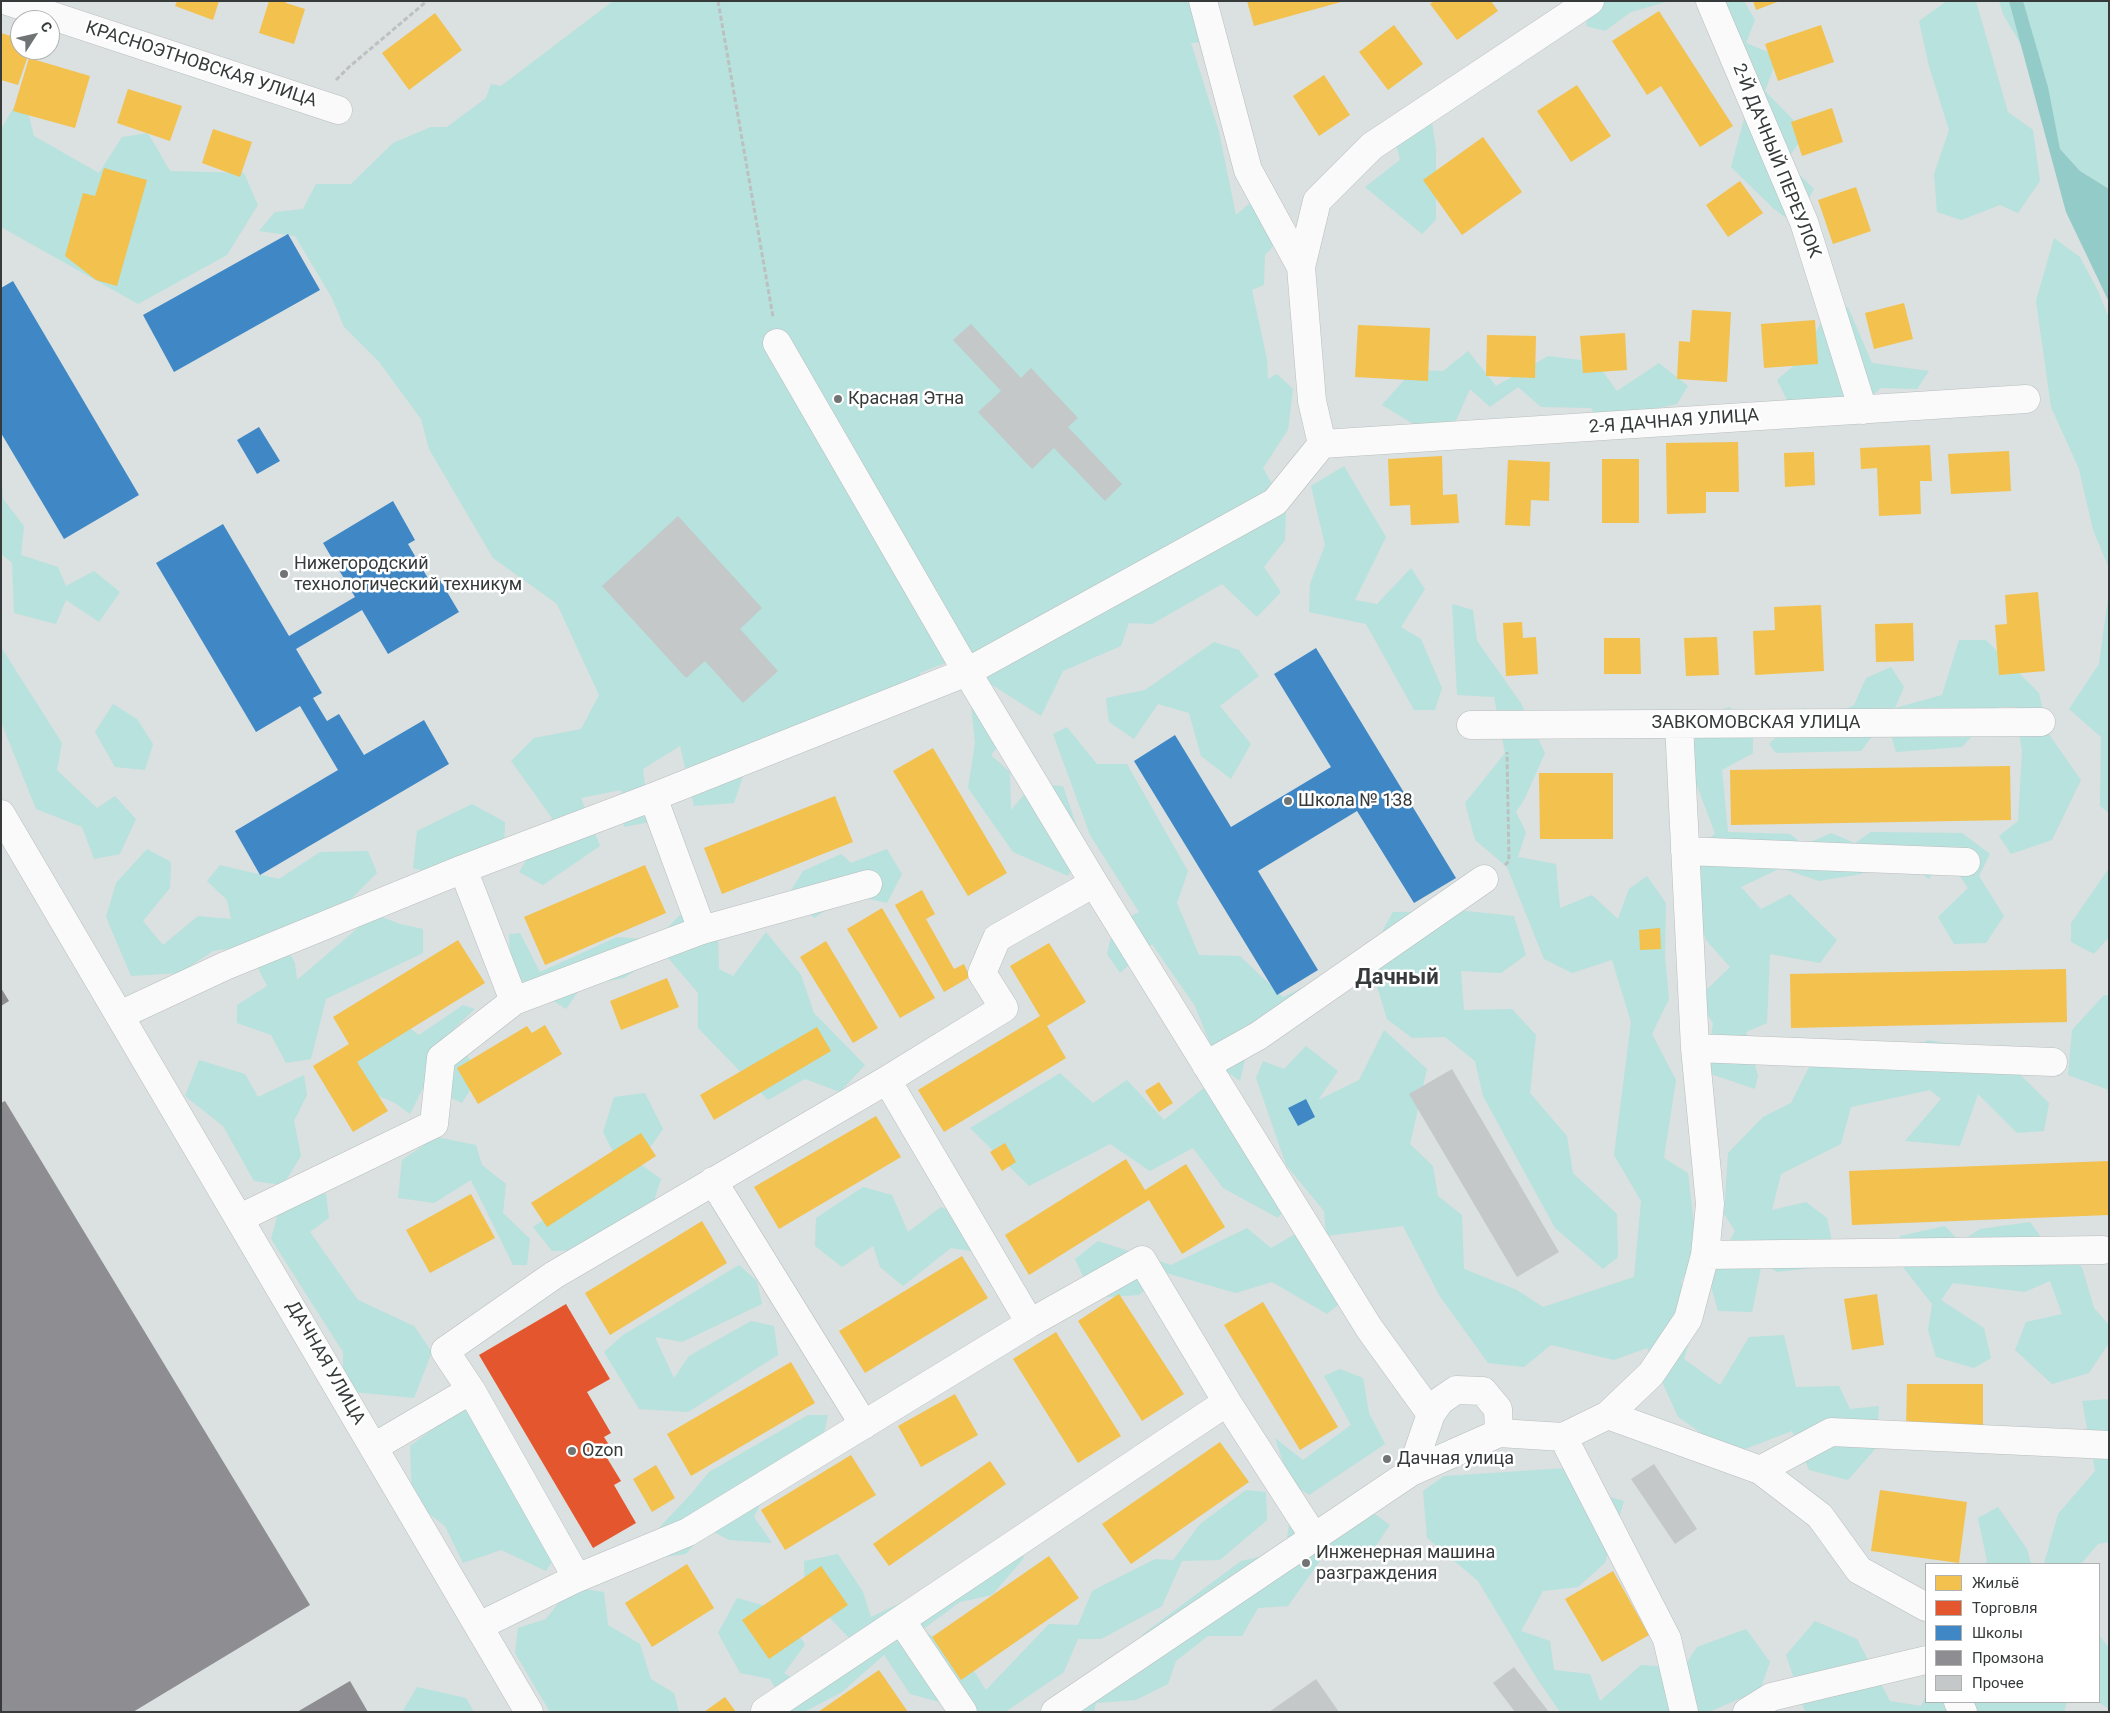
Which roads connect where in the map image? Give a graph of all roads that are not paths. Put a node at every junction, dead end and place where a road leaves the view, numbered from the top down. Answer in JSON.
{"nodes":[{"id":1,"x":7,"y":1,"type":"edge"},
{"id":2,"x":1203,"y":1,"type":"edge"},
{"id":3,"x":1590,"y":1,"type":"edge"},
{"id":4,"x":1710,"y":1,"type":"edge"},
{"id":5,"x":327,"y":107,"type":"road end"},
{"id":6,"x":1301,"y":267,"type":"junction"},
{"id":7,"x":777,"y":343,"type":"road end"},
{"id":8,"x":2026,"y":399,"type":"dead end"},
{"id":9,"x":1863,"y":410,"type":"junction"},
{"id":10,"x":1322,"y":444,"type":"junction"},
{"id":11,"x":968,"y":672,"type":"junction"},
{"id":12,"x":2041,"y":722,"type":"dead end"},
{"id":13,"x":1679,"y":724,"type":"junction"},
{"id":14,"x":1471,"y":725,"type":"dead end"},
{"id":15,"x":653,"y":797,"type":"junction"},
{"id":16,"x":1,"y":814,"type":"edge"},
{"id":17,"x":1685,"y":851,"type":"junction"},
{"id":18,"x":1966,"y":862,"type":"dead end"},
{"id":19,"x":463,"y":870,"type":"junction"},
{"id":20,"x":1484,"y":879,"type":"road end"},
{"id":21,"x":1094,"y":883,"type":"junction"},
{"id":22,"x":868,"y":884,"type":"dead end"},
{"id":23,"x":702,"y":930,"type":"junction"},
{"id":24,"x":514,"y":1001,"type":"junction"},
{"id":25,"x":120,"y":1015,"type":"junction"},
{"id":26,"x":1695,"y":1048,"type":"junction"},
{"id":27,"x":2053,"y":1062,"type":"dead end"},
{"id":28,"x":1206,"y":1065,"type":"junction"},
{"id":29,"x":887,"y":1080,"type":"junction"},
{"id":30,"x":713,"y":1181,"type":"junction"},
{"id":31,"x":240,"y":1218,"type":"junction"},
{"id":32,"x":2103,"y":1250,"type":"dead end"},
{"id":33,"x":1705,"y":1255,"type":"junction"},
{"id":34,"x":1030,"y":1324,"type":"junction"},
{"id":35,"x":471,"y":1390,"type":"junction"},
{"id":36,"x":1227,"y":1402,"type":"junction"},
{"id":37,"x":1431,"y":1414,"type":"junction"},
{"id":38,"x":1608,"y":1415,"type":"junction"},
{"id":39,"x":864,"y":1425,"type":"junction"},
{"id":40,"x":1499,"y":1433,"type":"junction"},
{"id":41,"x":1563,"y":1437,"type":"junction"},
{"id":42,"x":2109,"y":1445,"type":"edge"},
{"id":43,"x":374,"y":1447,"type":"junction"},
{"id":44,"x":1760,"y":1470,"type":"junction"},
{"id":45,"x":1411,"y":1472,"type":"junction"},
{"id":46,"x":1314,"y":1537,"type":"junction"},
{"id":47,"x":577,"y":1578,"type":"junction"},
{"id":48,"x":1925,"y":1606,"type":"edge"},
{"id":49,"x":901,"y":1620,"type":"junction"},
{"id":50,"x":479,"y":1626,"type":"junction"},
{"id":51,"x":1925,"y":1660,"type":"edge"},
{"id":52,"x":765,"y":1710,"type":"dead end"},
{"id":53,"x":529,"y":1712,"type":"edge"},
{"id":54,"x":962,"y":1712,"type":"edge"},
{"id":55,"x":1055,"y":1712,"type":"edge"},
{"id":56,"x":1684,"y":1712,"type":"edge"},
{"id":57,"x":1748,"y":1712,"type":"edge"}],
"edges":[{"from":1,"to":5,"type":"street","name":"КРАСНОЭТНОВСКАЯ УЛИЦА"},
{"from":2,"to":6,"type":"street"},
{"from":3,"to":6,"type":"street"},
{"from":4,"to":9,"type":"street","name":"2-Й ДАЧНЫЙ ПЕРЕУЛОК"},
{"from":6,"to":10,"type":"street"},
{"from":7,"to":11,"type":"street"},
{"from":8,"to":9,"type":"street","name":"2-Я ДАЧНАЯ УЛИЦА"},
{"from":9,"to":10,"type":"street","name":"2-Я ДАЧНАЯ УЛИЦА"},
{"from":10,"to":11,"type":"street"},
{"from":11,"to":15,"type":"street"},
{"from":11,"to":21,"type":"street"},
{"from":12,"to":13,"type":"street","name":"ЗАВКОМОВСКАЯ УЛИЦА"},
{"from":13,"to":14,"type":"street","name":"ЗАВКОМОВСКАЯ УЛИЦА"},
{"from":13,"to":17,"type":"street"},
{"from":15,"to":19,"type":"street"},
{"from":15,"to":23,"type":"street"},
{"from":16,"to":25,"type":"street","name":"ДАЧНАЯ УЛИЦА"},
{"from":17,"to":18,"type":"street"},
{"from":17,"to":26,"type":"street"},
{"from":19,"to":24,"type":"street"},
{"from":19,"to":25,"type":"street"},
{"from":20,"to":28,"type":"street"},
{"from":21,"to":28,"type":"street"},
{"from":21,"to":29,"type":"street"},
{"from":22,"to":23,"type":"street"},
{"from":23,"to":24,"type":"street"},
{"from":24,"to":31,"type":"street"},
{"from":25,"to":31,"type":"street","name":"ДАЧНАЯ УЛИЦА"},
{"from":26,"to":27,"type":"street"},
{"from":26,"to":33,"type":"street"},
{"from":28,"to":37,"type":"street"},
{"from":29,"to":30,"type":"street"},
{"from":29,"to":34,"type":"street"},
{"from":30,"to":35,"type":"street"},
{"from":30,"to":39,"type":"street"},
{"from":31,"to":43,"type":"street","name":"ДАЧНАЯ УЛИЦА"},
{"from":32,"to":33,"type":"street"},
{"from":33,"to":38,"type":"street"},
{"from":34,"to":36,"type":"street"},
{"from":34,"to":39,"type":"street"},
{"from":35,"to":43,"type":"street"},
{"from":35,"to":47,"type":"street"},
{"from":36,"to":46,"type":"street"},
{"from":36,"to":49,"type":"street"},
{"from":37,"to":40,"type":"street"},
{"from":37,"to":45,"type":"street"},
{"from":38,"to":41,"type":"street"},
{"from":38,"to":44,"type":"street"},
{"from":39,"to":47,"type":"street"},
{"from":40,"to":41,"type":"street"},
{"from":40,"to":45,"type":"street"},
{"from":41,"to":56,"type":"street"},
{"from":42,"to":44,"type":"street"},
{"from":43,"to":50,"type":"street","name":"ДАЧНАЯ УЛИЦА"},
{"from":44,"to":48,"type":"street"},
{"from":45,"to":46,"type":"street"},
{"from":46,"to":55,"type":"street"},
{"from":47,"to":50,"type":"street"},
{"from":49,"to":52,"type":"street"},
{"from":49,"to":54,"type":"street"},
{"from":50,"to":53,"type":"street","name":"ДАЧНАЯ УЛИЦА"},
{"from":51,"to":57,"type":"street"}]}
